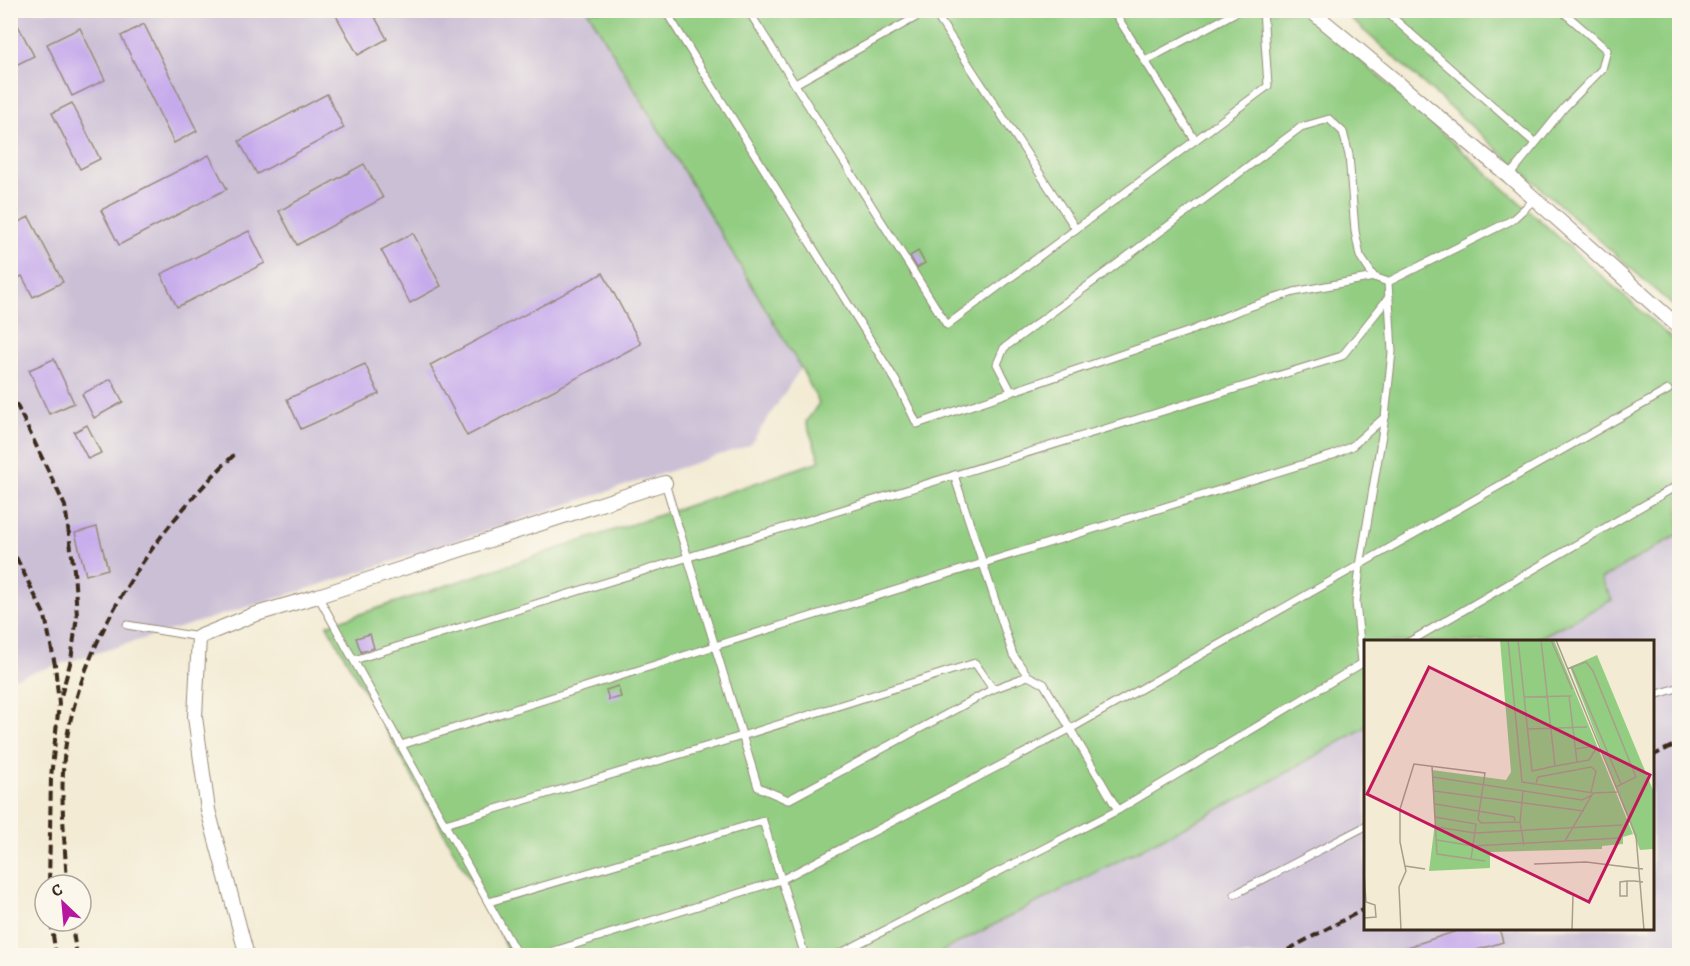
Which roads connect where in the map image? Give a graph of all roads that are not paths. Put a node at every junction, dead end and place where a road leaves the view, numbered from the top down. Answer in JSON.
{"nodes":[{"id":1,"x":665,"y":10,"type":"edge"},
{"id":2,"x":748,"y":10,"type":"edge"},
{"id":3,"x":931,"y":10,"type":"edge"},
{"id":4,"x":1113,"y":10,"type":"edge"},
{"id":5,"x":1240,"y":10,"type":"edge"},
{"id":6,"x":1263,"y":10,"type":"edge"},
{"id":7,"x":1310,"y":10,"type":"edge"},
{"id":8,"x":1384,"y":10,"type":"edge"},
{"id":9,"x":1561,"y":10,"type":"edge"},
{"id":10,"x":1145,"y":61,"type":"junction"},
{"id":11,"x":795,"y":84,"type":"junction"},
{"id":12,"x":1195,"y":140,"type":"junction"},
{"id":13,"x":1535,"y":143,"type":"junction"},
{"id":14,"x":1509,"y":176,"type":"junction"},
{"id":15,"x":1535,"y":199,"type":"junction"},
{"id":16,"x":1076,"y":229,"type":"junction"},
{"id":17,"x":1374,"y":277,"type":"junction"},
{"id":18,"x":1388,"y":282,"type":"junction"},
{"id":19,"x":1389,"y":297,"type":"junction"},
{"id":20,"x":1680,"y":328,"type":"edge"},
{"id":21,"x":1668,"y":390,"type":"dead end"},
{"id":22,"x":1011,"y":392,"type":"junction"},
{"id":23,"x":1385,"y":417,"type":"junction"},
{"id":24,"x":954,"y":475,"type":"junction"},
{"id":25,"x":665,"y":483,"type":"joint"},
{"id":26,"x":1680,"y":484,"type":"edge"},
{"id":27,"x":688,"y":557,"type":"junction"},
{"id":28,"x":983,"y":563,"type":"junction"},
{"id":29,"x":1360,"y":566,"type":"junction"},
{"id":30,"x":318,"y":596,"type":"junction"},
{"id":31,"x":127,"y":625,"type":"dead end"},
{"id":32,"x":199,"y":637,"type":"junction"},
{"id":33,"x":1412,"y":640,"type":"edge"},
{"id":34,"x":715,"y":646,"type":"junction"},
{"id":35,"x":354,"y":660,"type":"junction"},
{"id":36,"x":1364,"y":662,"type":"edge"},
{"id":37,"x":1029,"y":676,"type":"junction"},
{"id":38,"x":1680,"y":687,"type":"edge"},
{"id":39,"x":993,"y":689,"type":"junction"},
{"id":40,"x":1654,"y":696,"type":"edge"},
{"id":41,"x":1070,"y":729,"type":"junction"},
{"id":42,"x":742,"y":736,"type":"junction"},
{"id":43,"x":401,"y":745,"type":"junction"},
{"id":44,"x":1118,"y":810,"type":"junction"},
{"id":45,"x":445,"y":824,"type":"junction"},
{"id":46,"x":1364,"y":827,"type":"edge"},
{"id":47,"x":781,"y":880,"type":"junction"},
{"id":48,"x":1235,"y":894,"type":"dead end"},
{"id":49,"x":489,"y":902,"type":"junction"},
{"id":50,"x":247,"y":956,"type":"edge"},
{"id":51,"x":518,"y":956,"type":"edge"},
{"id":52,"x":538,"y":956,"type":"edge"},
{"id":53,"x":805,"y":956,"type":"edge"},
{"id":54,"x":835,"y":956,"type":"edge"}],
"edges":[{"from":1,"to":22,"type":"lane"},
{"from":2,"to":11,"type":"lane"},
{"from":3,"to":11,"type":"lane"},
{"from":3,"to":16,"type":"lane"},
{"from":4,"to":10,"type":"lane"},
{"from":5,"to":10,"type":"lane"},
{"from":6,"to":12,"type":"lane"},
{"from":7,"to":14,"type":"street"},
{"from":8,"to":13,"type":"lane"},
{"from":9,"to":13,"type":"lane"},
{"from":10,"to":12,"type":"lane"},
{"from":11,"to":16,"type":"lane"},
{"from":12,"to":16,"type":"lane"},
{"from":13,"to":14,"type":"lane"},
{"from":14,"to":15,"type":"street"},
{"from":15,"to":18,"type":"lane"},
{"from":15,"to":20,"type":"street"},
{"from":17,"to":18,"type":"lane"},
{"from":17,"to":22,"type":"lane"},
{"from":17,"to":22,"type":"lane"},
{"from":18,"to":19,"type":"lane"},
{"from":19,"to":23,"type":"lane"},
{"from":19,"to":24,"type":"lane"},
{"from":21,"to":29,"type":"lane"},
{"from":23,"to":28,"type":"lane"},
{"from":23,"to":29,"type":"lane"},
{"from":24,"to":27,"type":"lane"},
{"from":24,"to":28,"type":"lane"},
{"from":25,"to":27,"type":"lane"},
{"from":25,"to":30,"type":"street"},
{"from":26,"to":33,"type":"lane"},
{"from":27,"to":34,"type":"lane"},
{"from":27,"to":35,"type":"lane"},
{"from":28,"to":34,"type":"lane"},
{"from":28,"to":37,"type":"lane"},
{"from":29,"to":36,"type":"lane"},
{"from":29,"to":41,"type":"lane"},
{"from":30,"to":32,"type":"street"},
{"from":30,"to":35,"type":"lane"},
{"from":31,"to":32,"type":"lane"},
{"from":32,"to":50,"type":"street"},
{"from":34,"to":42,"type":"lane"},
{"from":34,"to":43,"type":"lane"},
{"from":35,"to":43,"type":"lane"},
{"from":36,"to":44,"type":"lane"},
{"from":37,"to":39,"type":"lane"},
{"from":37,"to":41,"type":"lane"},
{"from":38,"to":40,"type":"lane"},
{"from":39,"to":42,"type":"lane"},
{"from":39,"to":42,"type":"lane"},
{"from":41,"to":44,"type":"lane"},
{"from":41,"to":47,"type":"lane"},
{"from":42,"to":45,"type":"lane"},
{"from":43,"to":45,"type":"lane"},
{"from":44,"to":54,"type":"lane"},
{"from":45,"to":49,"type":"lane"},
{"from":46,"to":48,"type":"lane"},
{"from":47,"to":49,"type":"lane"},
{"from":47,"to":52,"type":"lane"},
{"from":47,"to":53,"type":"lane"},
{"from":49,"to":51,"type":"lane"}]}
